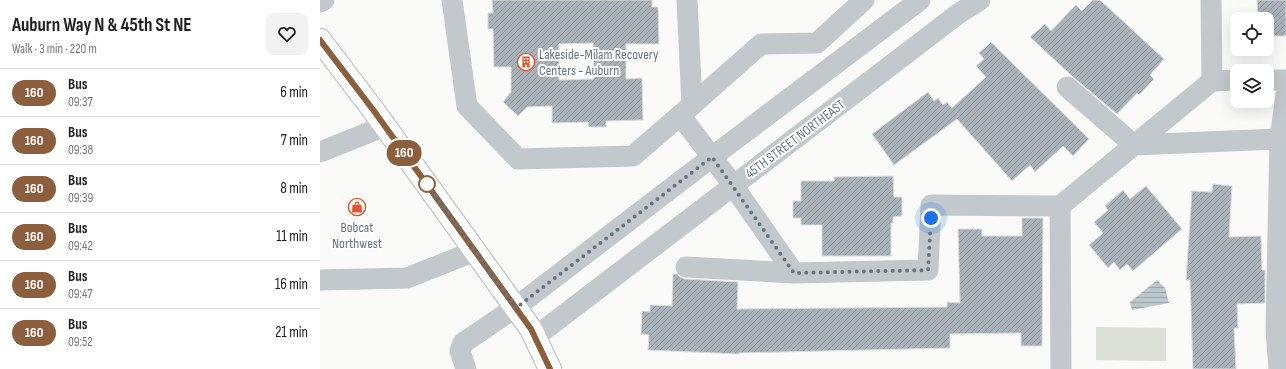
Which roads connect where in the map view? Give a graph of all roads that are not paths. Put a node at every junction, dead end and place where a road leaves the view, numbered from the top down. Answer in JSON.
{"nodes":[{"id":1,"x":324,"y":0,"type":"edge"},
{"id":2,"x":452,"y":0,"type":"edge"},
{"id":3,"x":687,"y":0,"type":"edge"},
{"id":4,"x":864,"y":0,"type":"edge"},
{"id":5,"x":920,"y":0,"type":"edge"},
{"id":6,"x":980,"y":0,"type":"edge"},
{"id":7,"x":1211,"y":0,"type":"edge"},
{"id":8,"x":320,"y":2,"type":"edge"},
{"id":9,"x":320,"y":40,"type":"edge"},
{"id":10,"x":817,"y":43,"type":"junction"},
{"id":11,"x":835,"y":64,"type":"junction"},
{"id":12,"x":1230,"y":80,"type":"edge"},
{"id":13,"x":1274,"y":80,"type":"edge"},
{"id":14,"x":1286,"y":80,"type":"edge"},
{"id":15,"x":1212,"y":81,"type":"junction"},
{"id":16,"x":1067,"y":88,"type":"dead end"},
{"id":17,"x":1286,"y":95,"type":"edge"},
{"id":18,"x":686,"y":110,"type":"junction"},
{"id":19,"x":385,"y":126,"type":"junction"},
{"id":20,"x":1280,"y":139,"type":"junction"},
{"id":21,"x":1134,"y":145,"type":"junction"},
{"id":22,"x":320,"y":152,"type":"edge"},
{"id":23,"x":712,"y":157,"type":"junction"},
{"id":24,"x":734,"y":186,"type":"junction"},
{"id":25,"x":1060,"y":206,"type":"junction"},
{"id":26,"x":475,"y":251,"type":"junction"},
{"id":27,"x":686,"y":267,"type":"dead end"},
{"id":28,"x":794,"y":273,"type":"junction"},
{"id":29,"x":320,"y":280,"type":"edge"},
{"id":30,"x":516,"y":308,"type":"junction"},
{"id":31,"x":535,"y":337,"type":"junction"},
{"id":32,"x":466,"y":369,"type":"edge"},
{"id":33,"x":550,"y":369,"type":"edge"},
{"id":34,"x":1061,"y":369,"type":"edge"},
{"id":35,"x":1279,"y":369,"type":"edge"}],
"edges":[{"from":1,"to":8,"type":"street"},
{"from":2,"to":18,"type":"street"},
{"from":3,"to":18,"type":"street"},
{"from":4,"to":10,"type":"street"},
{"from":5,"to":11,"type":"street"},
{"from":6,"to":24,"type":"street","name":"45TH STREET NORTHEAST"},
{"from":7,"to":15,"type":"street"},
{"from":9,"to":19,"type":"main road"},
{"from":10,"to":11,"type":"street"},
{"from":10,"to":18,"type":"street"},
{"from":11,"to":23,"type":"street"},
{"from":12,"to":15,"type":"street"},
{"from":13,"to":14,"type":"street"},
{"from":15,"to":21,"type":"street"},
{"from":16,"to":21,"type":"street"},
{"from":17,"to":20,"type":"street"},
{"from":18,"to":23,"type":"street"},
{"from":19,"to":22,"type":"street"},
{"from":19,"to":26,"type":"main road"},
{"from":20,"to":21,"type":"street"},
{"from":20,"to":35,"type":"street"},
{"from":21,"to":25,"type":"street"},
{"from":23,"to":24,"type":"street"},
{"from":23,"to":30,"type":"street"},
{"from":24,"to":28,"type":"street"},
{"from":24,"to":31,"type":"street","name":"45TH STREET NORTHEAST"},
{"from":25,"to":28,"type":"street"},
{"from":25,"to":34,"type":"street"},
{"from":26,"to":29,"type":"street"},
{"from":26,"to":30,"type":"main road"},
{"from":27,"to":28,"type":"street"},
{"from":30,"to":31,"type":"main road"},
{"from":30,"to":32,"type":"street"},
{"from":31,"to":33,"type":"main road"}]}
